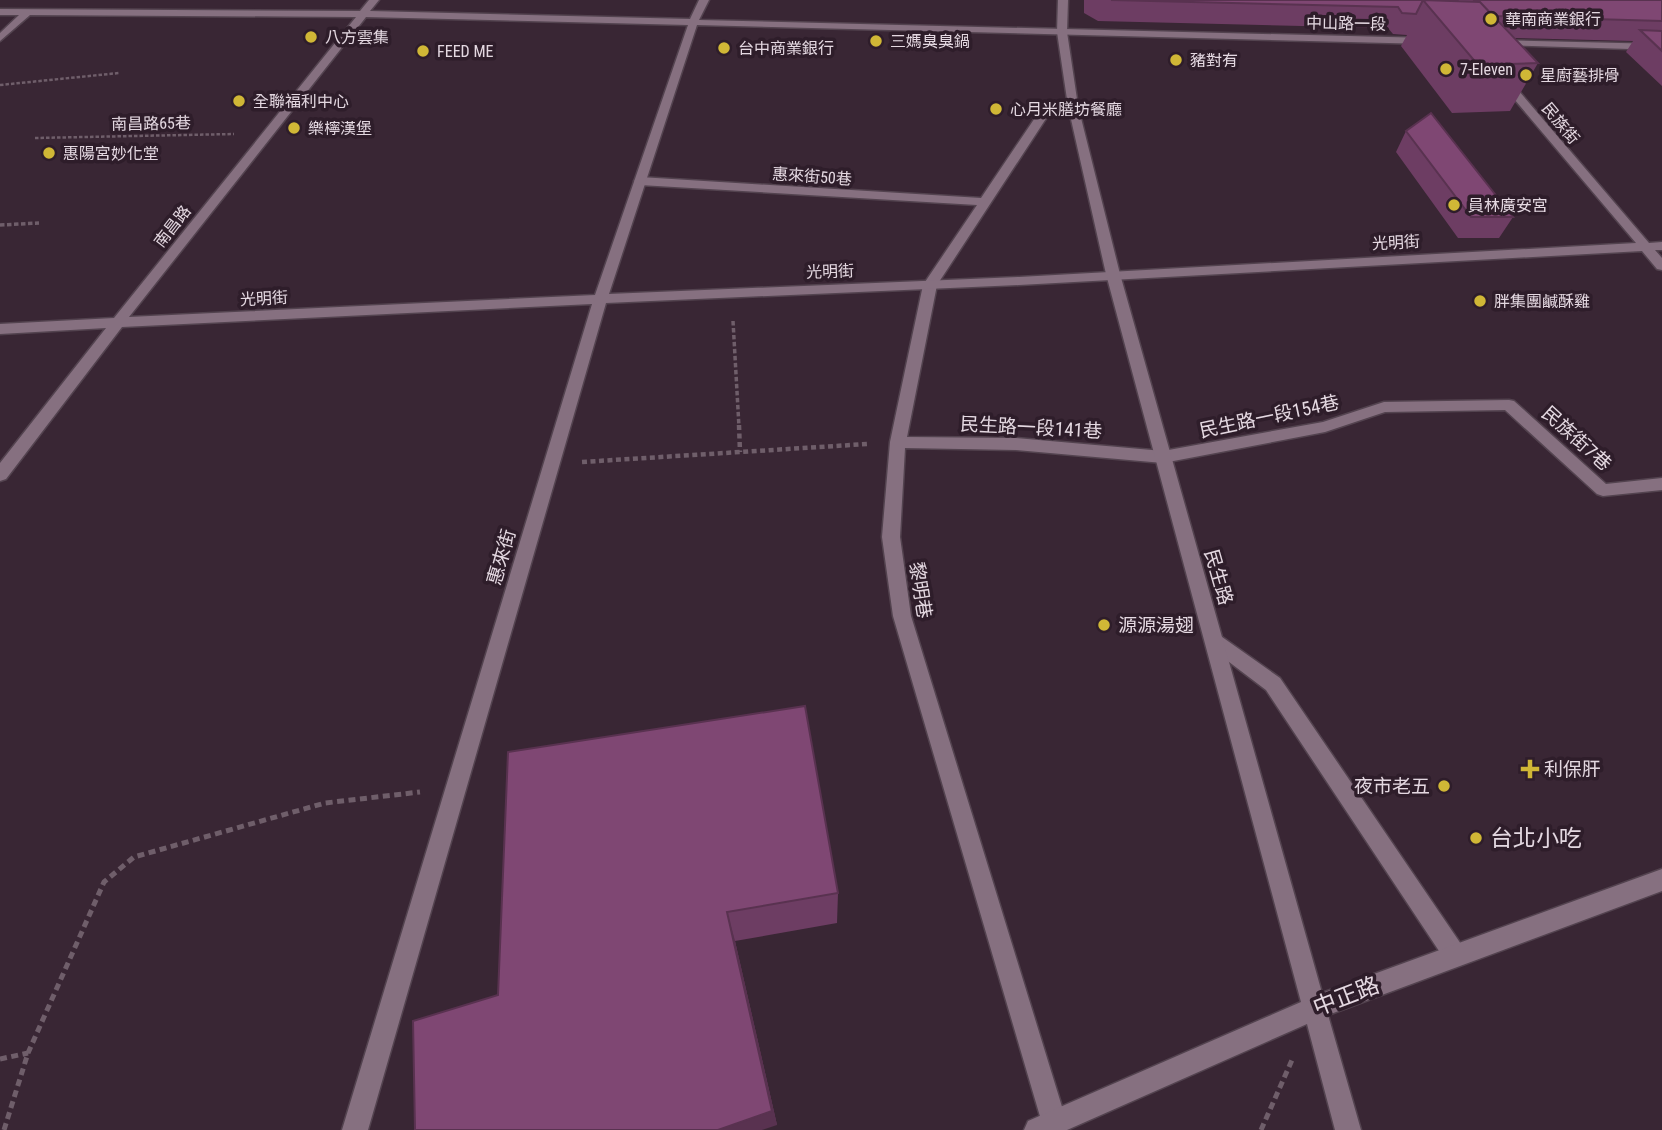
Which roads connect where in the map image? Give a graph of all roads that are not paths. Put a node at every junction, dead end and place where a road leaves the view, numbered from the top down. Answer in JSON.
{"nodes":[{"id":1,"x":374,"y":0,"type":"edge"},
{"id":2,"x":704,"y":0,"type":"edge"},
{"id":3,"x":1063,"y":0,"type":"edge"},
{"id":4,"x":0,"y":12,"type":"edge"},
{"id":5,"x":28,"y":12,"type":"junction"},
{"id":6,"x":362,"y":14,"type":"junction"},
{"id":7,"x":694,"y":21,"type":"junction"},
{"id":8,"x":1062,"y":32,"type":"junction"},
{"id":9,"x":0,"y":38,"type":"edge"},
{"id":10,"x":1444,"y":41,"type":"edge"},
{"id":11,"x":1485,"y":42,"type":"edge"},
{"id":12,"x":1662,"y":47,"type":"edge"},
{"id":13,"x":1497,"y":72,"type":"edge"},
{"id":14,"x":1073,"y":106,"type":"junction"},
{"id":15,"x":640,"y":181,"type":"junction"},
{"id":16,"x":983,"y":202,"type":"junction"},
{"id":17,"x":1645,"y":246,"type":"junction"},
{"id":18,"x":1662,"y":246,"type":"edge"},
{"id":19,"x":1662,"y":266,"type":"edge"},
{"id":20,"x":1113,"y":274,"type":"junction"},
{"id":21,"x":930,"y":285,"type":"junction"},
{"id":22,"x":600,"y":301,"type":"junction"},
{"id":23,"x":118,"y":322,"type":"junction"},
{"id":24,"x":0,"y":330,"type":"edge"},
{"id":25,"x":1509,"y":405,"type":"joint"},
{"id":26,"x":898,"y":442,"type":"junction"},
{"id":27,"x":1163,"y":457,"type":"junction"},
{"id":28,"x":0,"y":475,"type":"edge"},
{"id":29,"x":1662,"y":484,"type":"edge"},
{"id":30,"x":1215,"y":640,"type":"junction"},
{"id":31,"x":1662,"y":880,"type":"edge"},
{"id":32,"x":1454,"y":955,"type":"junction"},
{"id":33,"x":1314,"y":1008,"type":"junction"},
{"id":34,"x":1045,"y":1126,"type":"edge"},
{"id":35,"x":355,"y":1130,"type":"edge"},
{"id":36,"x":1348,"y":1130,"type":"edge"}],
"edges":[{"from":1,"to":6,"type":"street","name":"南昌路"},
{"from":2,"to":7,"type":"street","name":"惠來街"},
{"from":3,"to":8,"type":"street"},
{"from":4,"to":5,"type":"street","name":"中山路一段"},
{"from":5,"to":6,"type":"street","name":"中山路一段"},
{"from":5,"to":9,"type":"street"},
{"from":6,"to":7,"type":"street","name":"中山路一段"},
{"from":6,"to":23,"type":"street","name":"南昌路"},
{"from":7,"to":8,"type":"street","name":"中山路一段"},
{"from":7,"to":15,"type":"street","name":"惠來街"},
{"from":8,"to":10,"type":"street","name":"中山路一段"},
{"from":8,"to":14,"type":"street","name":"民生路"},
{"from":11,"to":12,"type":"street"},
{"from":13,"to":17,"type":"street","name":"民族街"},
{"from":14,"to":16,"type":"street","name":"黎明巷"},
{"from":14,"to":20,"type":"street","name":"民生路"},
{"from":15,"to":16,"type":"street","name":"惠來街50巷"},
{"from":15,"to":22,"type":"street","name":"惠來街"},
{"from":16,"to":21,"type":"street","name":"黎明巷"},
{"from":17,"to":18,"type":"street","name":"光明街"},
{"from":17,"to":19,"type":"street","name":"民族街"},
{"from":17,"to":20,"type":"street","name":"光明街"},
{"from":20,"to":21,"type":"street","name":"光明街"},
{"from":20,"to":27,"type":"street","name":"民生路"},
{"from":21,"to":22,"type":"street","name":"光明街"},
{"from":21,"to":26,"type":"street","name":"黎明巷"},
{"from":22,"to":23,"type":"street","name":"光明街"},
{"from":22,"to":35,"type":"street","name":"惠來街"},
{"from":23,"to":24,"type":"street","name":"光明街"},
{"from":23,"to":28,"type":"street","name":"南昌路"},
{"from":25,"to":27,"type":"street","name":"民生路一段154巷"},
{"from":25,"to":29,"type":"street","name":"民族街7巷"},
{"from":26,"to":27,"type":"street","name":"民生路一段141巷"},
{"from":26,"to":34,"type":"street","name":"黎明巷"},
{"from":27,"to":30,"type":"street","name":"民生路"},
{"from":30,"to":32,"type":"street"},
{"from":30,"to":33,"type":"street","name":"民生路"},
{"from":31,"to":32,"type":"street","name":"中正路"},
{"from":32,"to":33,"type":"street","name":"中正路"},
{"from":33,"to":34,"type":"street","name":"中正路"},
{"from":33,"to":36,"type":"street","name":"民生路"}]}
